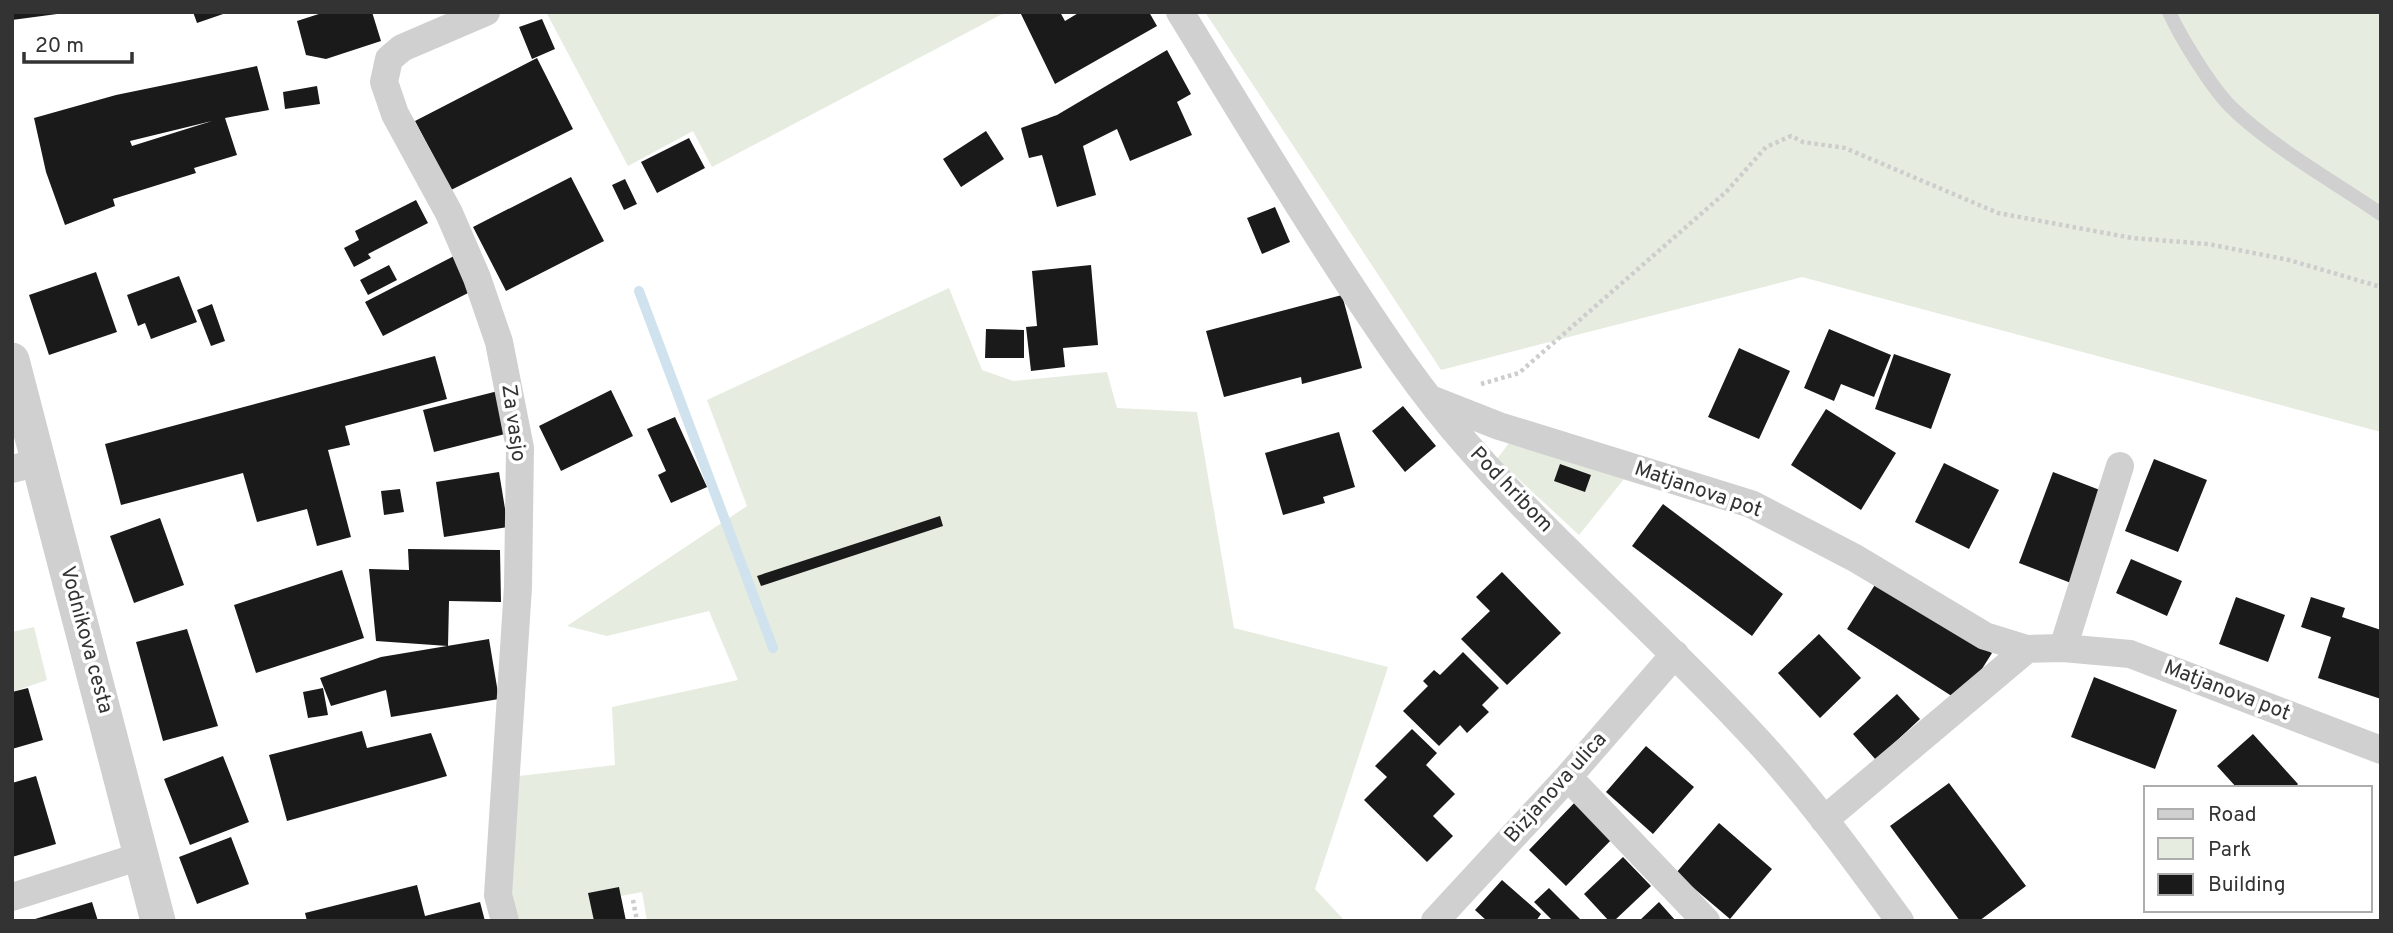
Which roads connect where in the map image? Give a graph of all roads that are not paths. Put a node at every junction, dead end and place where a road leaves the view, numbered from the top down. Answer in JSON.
{"nodes":[{"id":1,"x":486,"y":12,"type":"edge"},
{"id":2,"x":1180,"y":12,"type":"edge"},
{"id":3,"x":2169,"y":12,"type":"edge"},
{"id":4,"x":2381,"y":214,"type":"edge"},
{"id":5,"x":12,"y":360,"type":"edge"},
{"id":6,"x":1430,"y":399,"type":"junction"},
{"id":7,"x":26,"y":466,"type":"edge"},
{"id":8,"x":2120,"y":466,"type":"dead end"},
{"id":9,"x":2063,"y":648,"type":"junction"},
{"id":10,"x":2027,"y":649,"type":"junction"},
{"id":11,"x":1675,"y":654,"type":"junction"},
{"id":12,"x":2381,"y":750,"type":"edge"},
{"id":13,"x":1568,"y":776,"type":"junction"},
{"id":14,"x":1824,"y":820,"type":"junction"},
{"id":15,"x":141,"y":856,"type":"junction"},
{"id":16,"x":12,"y":897,"type":"edge"},
{"id":17,"x":158,"y":921,"type":"edge"},
{"id":18,"x":505,"y":921,"type":"edge"},
{"id":19,"x":1435,"y":921,"type":"edge"},
{"id":20,"x":1706,"y":921,"type":"edge"},
{"id":21,"x":1900,"y":921,"type":"edge"}],
"edges":[{"from":1,"to":18,"type":"street","name":"Za vasjo"},
{"from":2,"to":6,"type":"street","name":"Pod hribom"},
{"from":3,"to":4,"type":"lane"},
{"from":5,"to":7,"type":"street","name":"Vodnikova cesta"},
{"from":6,"to":10,"type":"street","name":"Matjanova pot"},
{"from":6,"to":11,"type":"street","name":"Pod hribom"},
{"from":7,"to":15,"type":"street","name":"Vodnikova cesta"},
{"from":8,"to":9,"type":"street"},
{"from":9,"to":10,"type":"street","name":"Matjanova pot"},
{"from":9,"to":12,"type":"street","name":"Matjanova pot"},
{"from":10,"to":14,"type":"street"},
{"from":11,"to":13,"type":"street","name":"Bizjanova ulica"},
{"from":11,"to":14,"type":"street","name":"Pod hribom"},
{"from":13,"to":19,"type":"street","name":"Bizjanova ulica"},
{"from":13,"to":20,"type":"street"},
{"from":14,"to":21,"type":"street","name":"Pod hribom"},
{"from":15,"to":16,"type":"street"},
{"from":15,"to":17,"type":"street","name":"Vodnikova cesta"}]}
